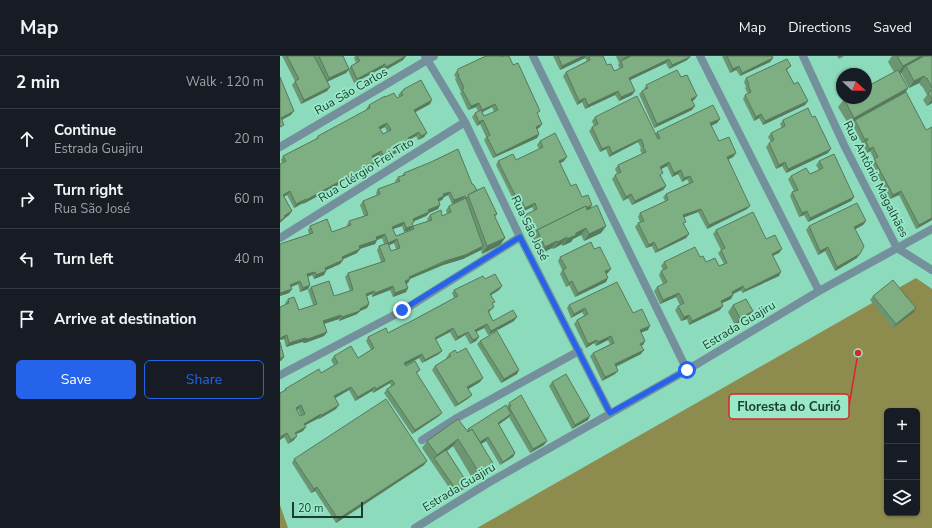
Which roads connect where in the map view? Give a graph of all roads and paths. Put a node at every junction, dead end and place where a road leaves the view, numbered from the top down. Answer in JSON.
{"nodes":[{"id":1,"x":533,"y":56,"type":"edge"},
{"id":2,"x":700,"y":56,"type":"edge"},
{"id":3,"x":803,"y":56,"type":"edge"},
{"id":4,"x":429,"y":58,"type":"edge"},
{"id":5,"x":464,"y":122,"type":"junction"},
{"id":6,"x":280,"y":147,"type":"edge"},
{"id":7,"x":932,"y":229,"type":"edge"},
{"id":8,"x":520,"y":237,"type":"junction"},
{"id":9,"x":280,"y":238,"type":"edge"},
{"id":10,"x":897,"y":248,"type":"junction"},
{"id":11,"x":932,"y":270,"type":"edge"},
{"id":12,"x":819,"y":291,"type":"junction"},
{"id":13,"x":579,"y":351,"type":"junction"},
{"id":14,"x":687,"y":370,"type":"junction"},
{"id":15,"x":280,"y":375,"type":"edge"},
{"id":16,"x":610,"y":413,"type":"junction"},
{"id":17,"x":422,"y":440,"type":"dead end"},
{"id":18,"x":416,"y":528,"type":"edge"}],
"edges":[{"from":1,"to":14,"type":"street"},
{"from":2,"to":12,"type":"street"},
{"from":3,"to":10,"type":"street","name":"Rua Antônio Magalhães"},
{"from":4,"to":5,"type":"street","name":"Rua São José"},
{"from":4,"to":6,"type":"street","name":"Rua São Carlos"},
{"from":5,"to":8,"type":"street","name":"Rua São José"},
{"from":5,"to":9,"type":"street","name":"Rua Clérgio Frei Tito"},
{"from":7,"to":10,"type":"street","name":"Estrada Guajiru"},
{"from":8,"to":13,"type":"street","name":"Rua São José"},
{"from":8,"to":15,"type":"street"},
{"from":10,"to":11,"type":"street"},
{"from":10,"to":12,"type":"street","name":"Estrada Guajiru"},
{"from":12,"to":14,"type":"street","name":"Estrada Guajiru"},
{"from":13,"to":16,"type":"street","name":"Rua São José"},
{"from":13,"to":17,"type":"street"},
{"from":14,"to":16,"type":"street","name":"Estrada Guajiru"},
{"from":16,"to":18,"type":"street","name":"Estrada Guajiru"}]}
